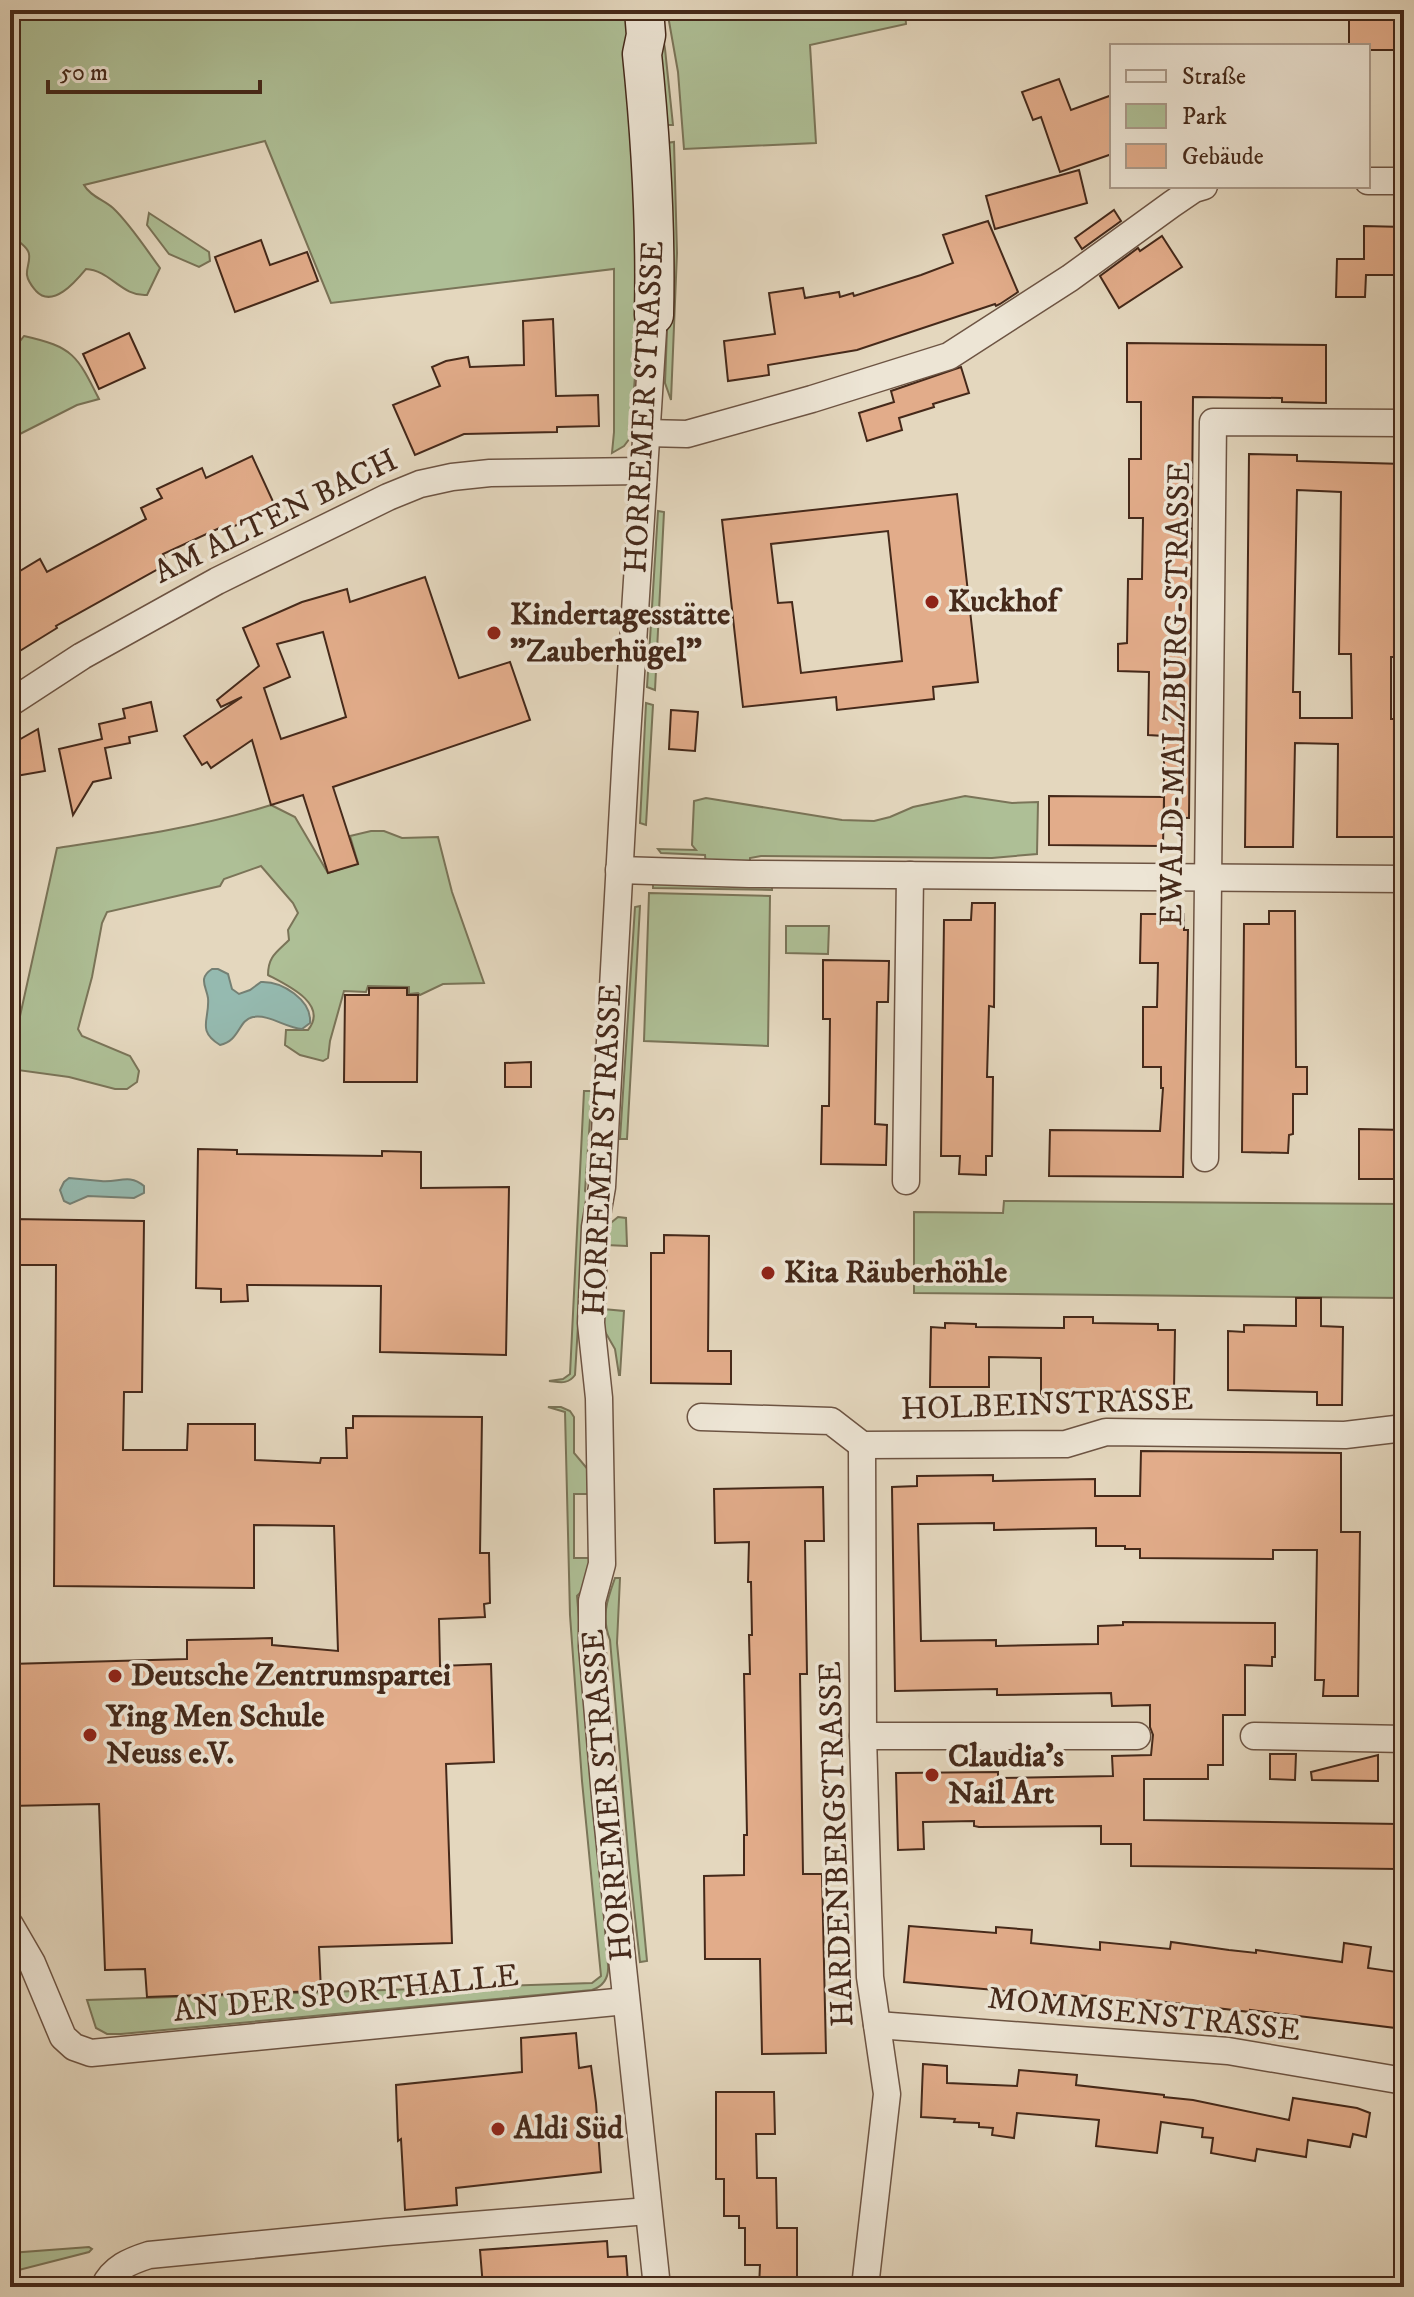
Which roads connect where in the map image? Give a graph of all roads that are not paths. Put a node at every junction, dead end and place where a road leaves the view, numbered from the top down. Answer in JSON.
{"nodes":[{"id":1,"x":644,"y":10,"type":"edge"},
{"id":2,"x":1370,"y":181,"type":"edge"},
{"id":3,"x":1404,"y":181,"type":"edge"},
{"id":4,"x":1197,"y":188,"type":"edge"},
{"id":5,"x":654,"y":315,"type":"joint"},
{"id":6,"x":1404,"y":423,"type":"edge"},
{"id":7,"x":646,"y":433,"type":"junction"},
{"id":8,"x":643,"y":471,"type":"junction"},
{"id":9,"x":10,"y":703,"type":"edge"},
{"id":10,"x":619,"y":870,"type":"junction"},
{"id":11,"x":910,"y":875,"type":"junction"},
{"id":12,"x":1208,"y":878,"type":"junction"},
{"id":13,"x":1404,"y":879,"type":"edge"},
{"id":14,"x":1205,"y":1158,"type":"dead end"},
{"id":15,"x":906,"y":1181,"type":"dead end"},
{"id":16,"x":701,"y":1417,"type":"dead end"},
{"id":17,"x":1404,"y":1428,"type":"edge"},
{"id":18,"x":862,"y":1445,"type":"junction"},
{"id":19,"x":863,"y":1736,"type":"junction"},
{"id":20,"x":1137,"y":1736,"type":"dead end"},
{"id":21,"x":1254,"y":1736,"type":"dead end"},
{"id":22,"x":1404,"y":1739,"type":"edge"},
{"id":23,"x":10,"y":1925,"type":"edge"},
{"id":24,"x":626,"y":2001,"type":"junction"},
{"id":25,"x":877,"y":2025,"type":"junction"},
{"id":26,"x":1404,"y":2081,"type":"edge"},
{"id":27,"x":648,"y":2211,"type":"junction"},
{"id":28,"x":108,"y":2281,"type":"edge"},
{"id":29,"x":657,"y":2287,"type":"edge"},
{"id":30,"x":865,"y":2287,"type":"edge"}],
"edges":[{"from":1,"to":5,"type":"main road","name":"HORREMER STRASSE"},
{"from":2,"to":3,"type":"street"},
{"from":4,"to":7,"type":"street"},
{"from":5,"to":7,"type":"street","name":"HORREMER STRASSE"},
{"from":6,"to":12,"type":"street","name":"EWALD-MALZBURG-STRASSE"},
{"from":7,"to":8,"type":"street","name":"HORREMER STRASSE"},
{"from":8,"to":9,"type":"street","name":"AM ALTEN BACH"},
{"from":8,"to":10,"type":"street","name":"HORREMER STRASSE"},
{"from":10,"to":11,"type":"street"},
{"from":10,"to":24,"type":"street","name":"HORREMER STRASSE"},
{"from":11,"to":12,"type":"street"},
{"from":11,"to":15,"type":"street"},
{"from":12,"to":13,"type":"street"},
{"from":12,"to":14,"type":"street","name":"EWALD-MALZBURG-STRASSE"},
{"from":16,"to":18,"type":"street","name":"HOLBEINSTRASSE"},
{"from":17,"to":18,"type":"street","name":"HOLBEINSTRASSE"},
{"from":18,"to":19,"type":"street","name":"HARDENBERGSTRASSE"},
{"from":19,"to":20,"type":"street"},
{"from":19,"to":25,"type":"street","name":"HARDENBERGSTRASSE"},
{"from":21,"to":22,"type":"street"},
{"from":23,"to":24,"type":"street","name":"AN DER SPORTHALLE"},
{"from":24,"to":27,"type":"street","name":"HORREMER STRASSE"},
{"from":25,"to":26,"type":"street","name":"MOMMSENSTRASSE"},
{"from":25,"to":30,"type":"street","name":"HARDENBERGSTRASSE"},
{"from":27,"to":28,"type":"street"},
{"from":27,"to":29,"type":"street","name":"HORREMER STRASSE"}]}
